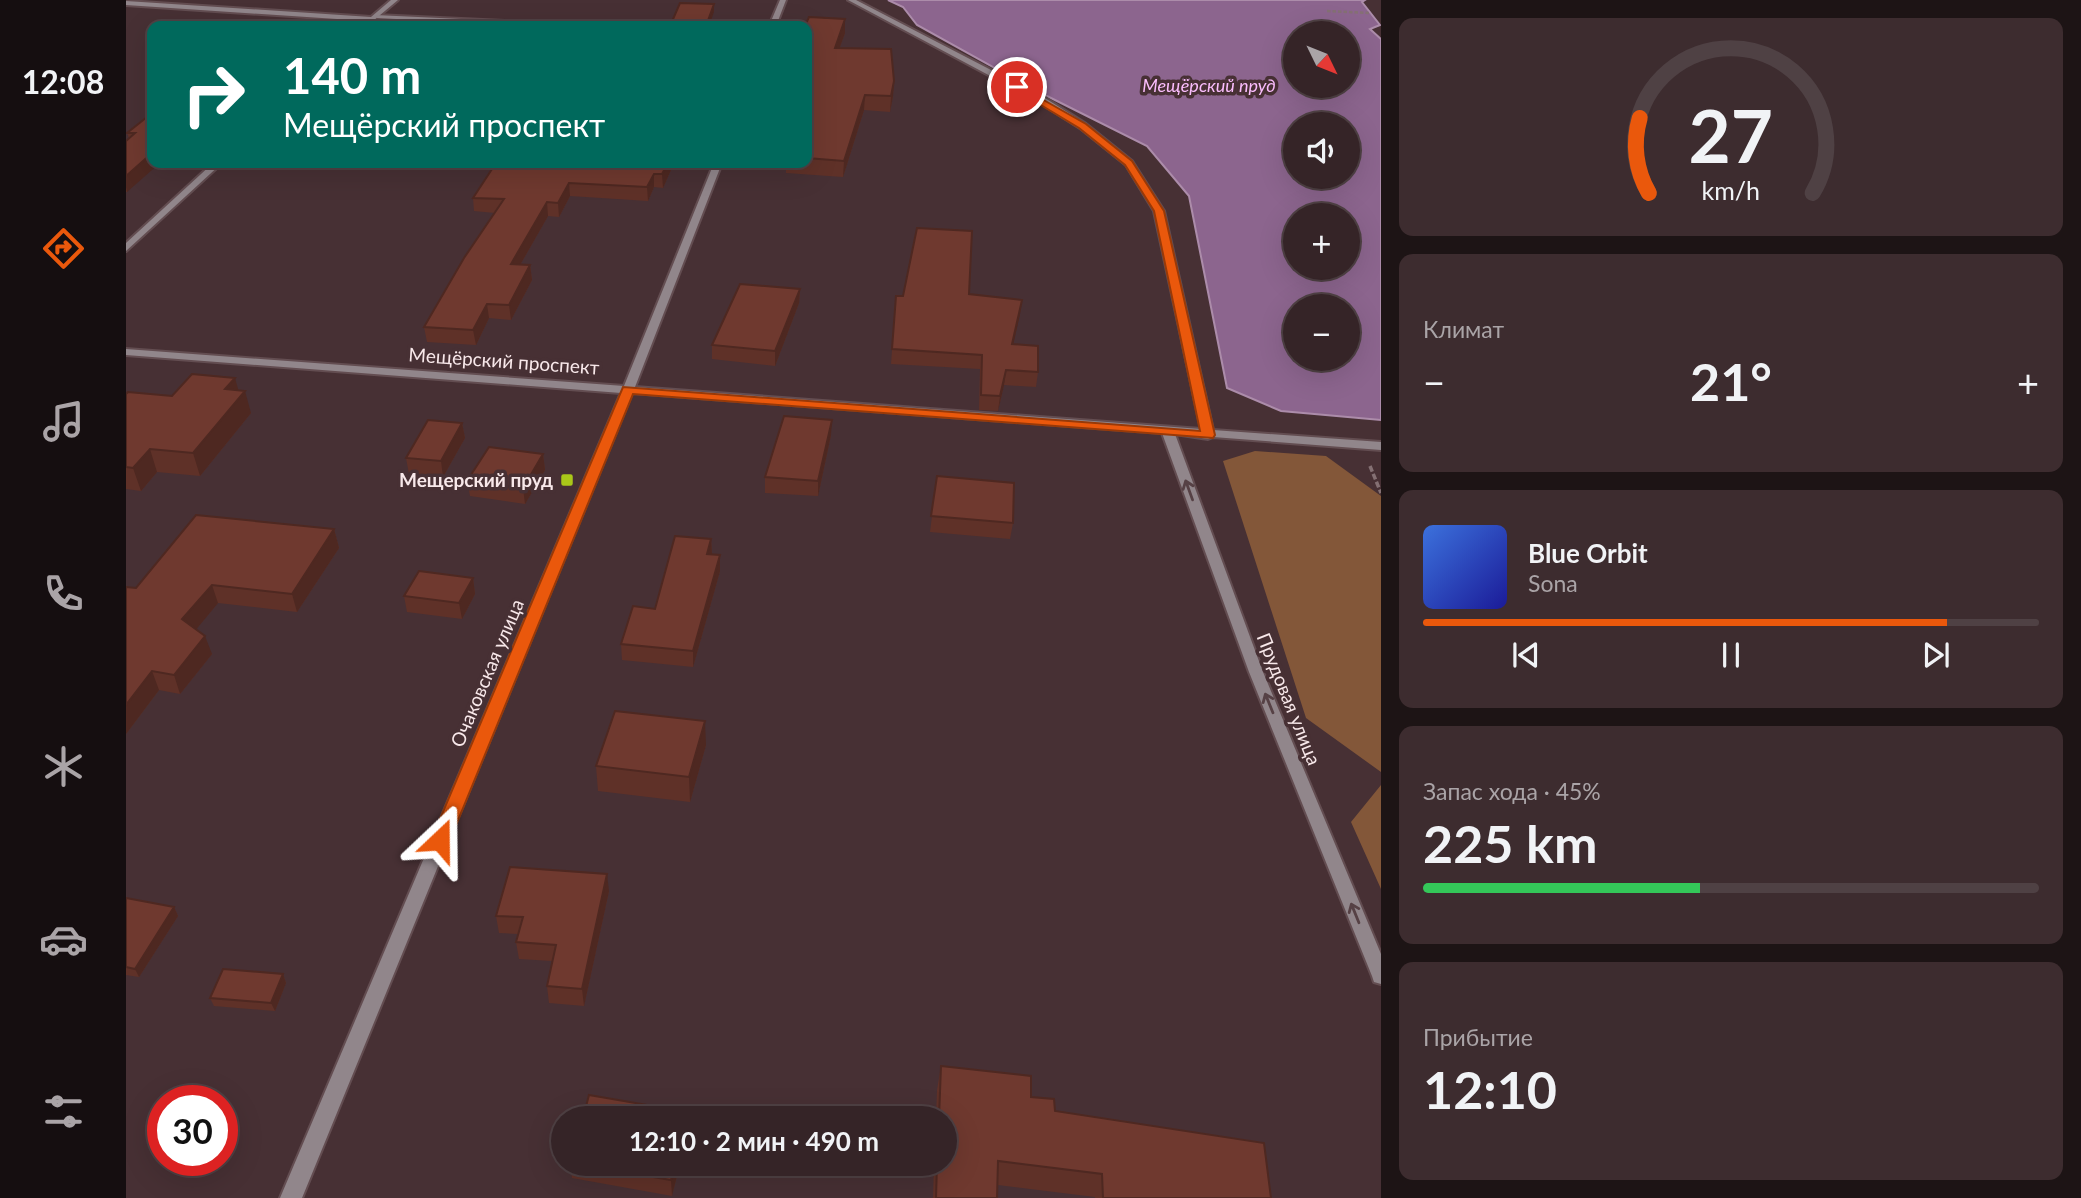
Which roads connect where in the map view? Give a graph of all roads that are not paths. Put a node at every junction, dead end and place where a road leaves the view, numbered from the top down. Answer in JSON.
{"nodes":[{"id":1,"x":395,"y":0,"type":"edge"},
{"id":2,"x":783,"y":0,"type":"edge"},
{"id":3,"x":851,"y":0,"type":"edge"},
{"id":4,"x":126,"y":3,"type":"edge"},
{"id":5,"x":375,"y":17,"type":"junction"},
{"id":6,"x":371,"y":21,"type":"edge"},
{"id":7,"x":460,"y":21,"type":"edge"},
{"id":8,"x":774,"y":21,"type":"edge"},
{"id":9,"x":213,"y":168,"type":"edge"},
{"id":10,"x":716,"y":168,"type":"edge"},
{"id":11,"x":126,"y":248,"type":"edge"},
{"id":12,"x":126,"y":352,"type":"edge"},
{"id":13,"x":628,"y":390,"type":"junction"},
{"id":14,"x":1168,"y":432,"type":"junction"},
{"id":15,"x":1208,"y":435,"type":"junction"},
{"id":16,"x":1381,"y":446,"type":"edge"},
{"id":17,"x":1381,"y":976,"type":"edge"},
{"id":18,"x":291,"y":1198,"type":"edge"}],
"edges":[{"from":1,"to":5,"type":"street"},
{"from":2,"to":8,"type":"street"},
{"from":3,"to":15,"type":"street"},
{"from":4,"to":5,"type":"street"},
{"from":5,"to":6,"type":"street"},
{"from":5,"to":7,"type":"street"},
{"from":9,"to":11,"type":"street"},
{"from":10,"to":13,"type":"street","name":"Очаковская улица"},
{"from":12,"to":13,"type":"street","name":"Мещёрский проспект"},
{"from":13,"to":14,"type":"street","name":"Мещёрский проспект"},
{"from":13,"to":18,"type":"street","name":"Очаковская улица"},
{"from":14,"to":15,"type":"street","name":"Мещёрский проспект"},
{"from":17,"to":14,"type":"street","name":"Прудовая улица","one_way":true},
{"from":15,"to":16,"type":"street","name":"Мещёрский проспект"}]}
